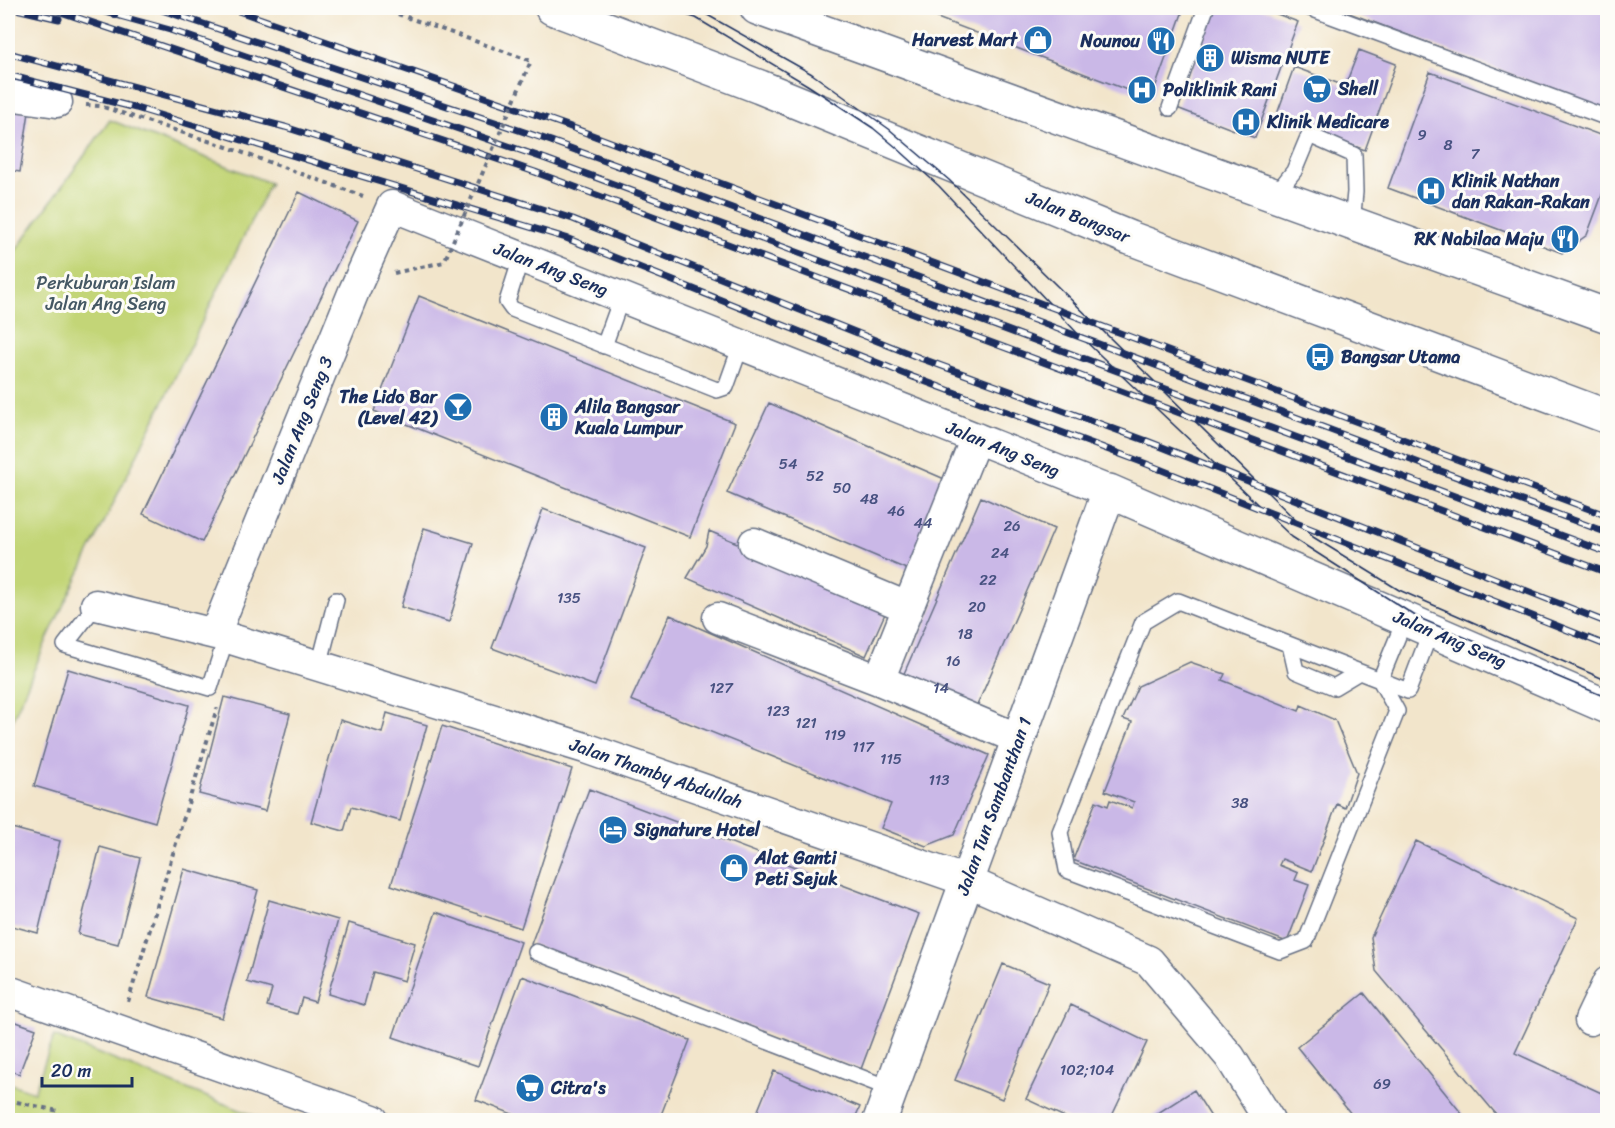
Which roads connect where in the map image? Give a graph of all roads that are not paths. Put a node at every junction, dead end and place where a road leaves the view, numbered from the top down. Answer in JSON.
{"nodes":[{"id":1,"x":552,"y":8,"type":"edge"},
{"id":2,"x":758,"y":8,"type":"edge"},
{"id":3,"x":1206,"y":8,"type":"edge"},
{"id":4,"x":1310,"y":8,"type":"edge"},
{"id":5,"x":8,"y":95,"type":"edge"},
{"id":6,"x":57,"y":102,"type":"road end"},
{"id":7,"x":1170,"y":108,"type":"dead end"},
{"id":8,"x":1608,"y":118,"type":"edge"},
{"id":9,"x":1275,"y":195,"type":"junction"},
{"id":10,"x":392,"y":206,"type":"joint"},
{"id":11,"x":1352,"y":224,"type":"junction"},
{"id":12,"x":521,"y":258,"type":"junction"},
{"id":13,"x":622,"y":297,"type":"junction"},
{"id":14,"x":1608,"y":316,"type":"edge"},
{"id":15,"x":741,"y":345,"type":"junction"},
{"id":16,"x":604,"y":346,"type":"junction"},
{"id":17,"x":1608,"y":417,"type":"edge"},
{"id":18,"x":976,"y":438,"type":"junction"},
{"id":19,"x":1109,"y":491,"type":"junction"},
{"id":20,"x":754,"y":543,"type":"dead end"},
{"id":21,"x":336,"y":600,"type":"dead end"},
{"id":22,"x":96,"y":604,"type":"joint"},
{"id":23,"x":907,"y":607,"type":"junction"},
{"id":24,"x":718,"y":618,"type":"dead end"},
{"id":25,"x":1418,"y":625,"type":"junction"},
{"id":26,"x":221,"y":636,"type":"junction"},
{"id":27,"x":1290,"y":645,"type":"junction"},
{"id":28,"x":319,"y":666,"type":"junction"},
{"id":29,"x":1359,"y":672,"type":"junction"},
{"id":30,"x":879,"y":680,"type":"junction"},
{"id":31,"x":1380,"y":680,"type":"junction"},
{"id":32,"x":1608,"y":707,"type":"edge"},
{"id":33,"x":1018,"y":739,"type":"junction"},
{"id":34,"x":967,"y":881,"type":"junction"},
{"id":35,"x":536,"y":952,"type":"dead end"},
{"id":36,"x":1608,"y":982,"type":"edge"},
{"id":37,"x":8,"y":991,"type":"edge"},
{"id":38,"x":1590,"y":1020,"type":"dead end"},
{"id":39,"x":891,"y":1089,"type":"junction"},
{"id":40,"x":373,"y":1120,"type":"edge"},
{"id":41,"x":880,"y":1120,"type":"edge"},
{"id":42,"x":1269,"y":1120,"type":"edge"}],
"edges":[{"from":1,"to":17,"type":"main road","name":"Jalan Bangsar"},
{"from":2,"to":9,"type":"main road"},
{"from":3,"to":7,"type":"lane"},
{"from":4,"to":8,"type":"lane"},
{"from":5,"to":6,"type":"street"},
{"from":9,"to":11,"type":"main road"},
{"from":9,"to":11,"type":"lane"},
{"from":10,"to":12,"type":"street","name":"Jalan Ang Seng"},
{"from":10,"to":26,"type":"street","name":"Jalan Ang Seng 3"},
{"from":11,"to":14,"type":"main road"},
{"from":12,"to":13,"type":"street","name":"Jalan Ang Seng"},
{"from":12,"to":16,"type":"lane"},
{"from":13,"to":15,"type":"street","name":"Jalan Ang Seng"},
{"from":13,"to":16,"type":"lane"},
{"from":15,"to":16,"type":"lane"},
{"from":15,"to":18,"type":"street","name":"Jalan Ang Seng"},
{"from":18,"to":19,"type":"street","name":"Jalan Ang Seng"},
{"from":18,"to":23,"type":"street"},
{"from":19,"to":25,"type":"main road","name":"Jalan Ang Seng"},
{"from":19,"to":33,"type":"main road","name":"Jalan Tun Sambanthan 1"},
{"from":20,"to":23,"type":"street"},
{"from":21,"to":28,"type":"lane"},
{"from":22,"to":26,"type":"street","name":"Jalan Thamby Abdullah"},
{"from":22,"to":26,"type":"lane"},
{"from":23,"to":30,"type":"street"},
{"from":24,"to":30,"type":"street"},
{"from":25,"to":31,"type":"lane"},
{"from":25,"to":31,"type":"lane"},
{"from":25,"to":32,"type":"main road","name":"Jalan Ang Seng"},
{"from":26,"to":28,"type":"street","name":"Jalan Thamby Abdullah"},
{"from":27,"to":29,"type":"lane"},
{"from":27,"to":29,"type":"lane"},
{"from":27,"to":31,"type":"lane"},
{"from":28,"to":34,"type":"street","name":"Jalan Thamby Abdullah"},
{"from":29,"to":31,"type":"lane"},
{"from":30,"to":33,"type":"street"},
{"from":33,"to":34,"type":"main road","name":"Jalan Tun Sambanthan 1"},
{"from":34,"to":39,"type":"main road","name":"Jalan Tun Sambanthan 1"},
{"from":34,"to":42,"type":"street","name":"Jalan Thamby Abdullah"},
{"from":35,"to":39,"type":"lane"},
{"from":36,"to":38,"type":"street"},
{"from":37,"to":40,"type":"street"},
{"from":39,"to":41,"type":"main road","name":"Jalan Tun Sambanthan 1"}]}
